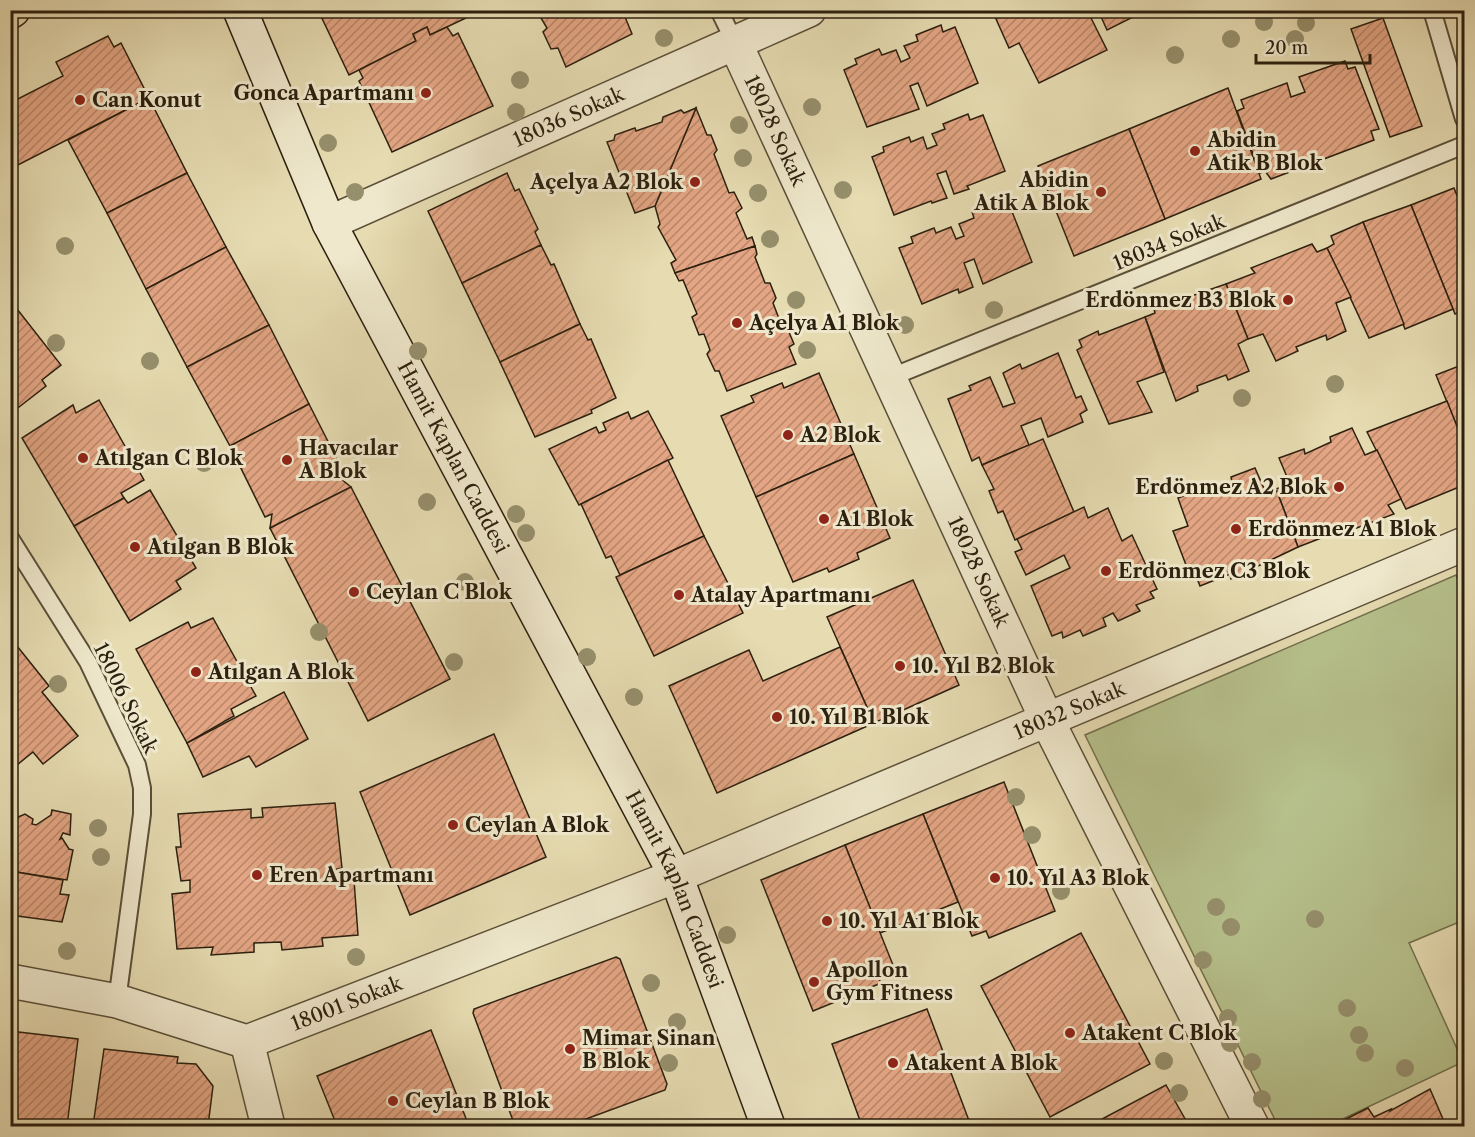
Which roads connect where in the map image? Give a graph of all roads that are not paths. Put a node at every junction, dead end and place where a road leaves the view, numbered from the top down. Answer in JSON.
{"nodes":[{"id":1,"x":719,"y":10,"type":"edge"},
{"id":2,"x":809,"y":10,"type":"edge"},
{"id":3,"x":1432,"y":10,"type":"edge"},
{"id":4,"x":238,"y":13,"type":"edge"},
{"id":5,"x":736,"y":45,"type":"junction"},
{"id":6,"x":1464,"y":119,"type":"edge"},
{"id":7,"x":1464,"y":145,"type":"edge"},
{"id":8,"x":329,"y":223,"type":"junction"},
{"id":9,"x":889,"y":378,"type":"junction"},
{"id":10,"x":10,"y":538,"type":"edge"},
{"id":11,"x":1462,"y":551,"type":"edge"},
{"id":12,"x":1047,"y":720,"type":"junction"},
{"id":13,"x":676,"y":876,"type":"junction"},
{"id":14,"x":10,"y":981,"type":"edge"},
{"id":15,"x":117,"y":1001,"type":"junction"},
{"id":16,"x":248,"y":1042,"type":"junction"},
{"id":17,"x":268,"y":1126,"type":"edge"},
{"id":18,"x":768,"y":1126,"type":"edge"},
{"id":19,"x":1252,"y":1126,"type":"edge"}],
"edges":[{"from":1,"to":5,"type":"lane","name":"18028 Sokak"},
{"from":2,"to":5,"type":"street","name":"18036 Sokak"},
{"from":3,"to":6,"type":"lane"},
{"from":4,"to":8,"type":"street","name":"Hamit Kaplan Caddesi"},
{"from":5,"to":8,"type":"street","name":"18036 Sokak"},
{"from":5,"to":9,"type":"street","name":"18028 Sokak"},
{"from":7,"to":9,"type":"lane","name":"18034 Sokak"},
{"from":8,"to":13,"type":"street","name":"Hamit Kaplan Caddesi"},
{"from":9,"to":12,"type":"street","name":"18028 Sokak"},
{"from":10,"to":15,"type":"lane","name":"18006 Sokak"},
{"from":11,"to":12,"type":"street","name":"18032 Sokak"},
{"from":12,"to":13,"type":"street","name":"18032 Sokak"},
{"from":12,"to":19,"type":"street","name":"18028 Sokak"},
{"from":13,"to":16,"type":"street","name":"18001 Sokak"},
{"from":13,"to":18,"type":"street","name":"Hamit Kaplan Caddesi"},
{"from":14,"to":15,"type":"street"},
{"from":15,"to":16,"type":"street"},
{"from":16,"to":17,"type":"street"}]}
